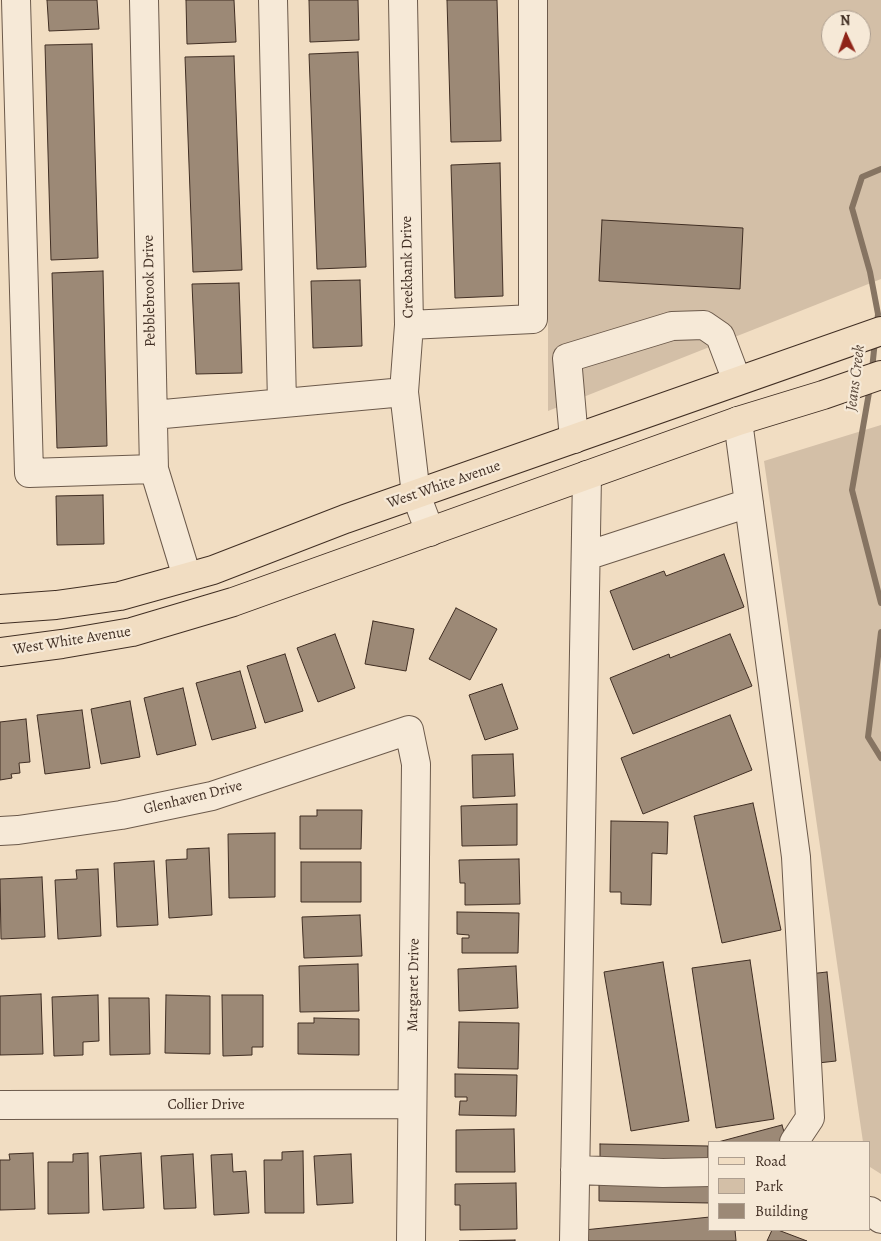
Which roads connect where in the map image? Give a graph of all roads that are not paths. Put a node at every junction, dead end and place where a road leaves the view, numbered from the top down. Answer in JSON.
{"nodes":[{"id":1,"x":16,"y":0,"type":"edge"},
{"id":2,"x":144,"y":0,"type":"edge"},
{"id":3,"x":273,"y":0,"type":"edge"},
{"id":4,"x":403,"y":0,"type":"edge"},
{"id":5,"x":533,"y":0,"type":"edge"},
{"id":6,"x":409,"y":325,"type":"junction"},
{"id":7,"x":881,"y":331,"type":"edge"},
{"id":8,"x":881,"y":375,"type":"edge"},
{"id":9,"x":737,"y":381,"type":"junction"},
{"id":10,"x":404,"y":392,"type":"junction"},
{"id":11,"x":282,"y":403,"type":"junction"},
{"id":12,"x":153,"y":416,"type":"junction"},
{"id":13,"x":738,"y":421,"type":"junction"},
{"id":14,"x":574,"y":439,"type":"junction"},
{"id":15,"x":154,"y":469,"type":"junction"},
{"id":16,"x":587,"y":475,"type":"junction"},
{"id":17,"x":416,"y":495,"type":"junction"},
{"id":18,"x":749,"y":503,"type":"junction"},
{"id":19,"x":430,"y":532,"type":"junction"},
{"id":20,"x":586,"y":556,"type":"junction"},
{"id":21,"x":187,"y":577,"type":"junction"},
{"id":22,"x":0,"y":609,"type":"edge"},
{"id":23,"x":0,"y":652,"type":"edge"},
{"id":24,"x":409,"y":730,"type":"joint"},
{"id":25,"x":0,"y":831,"type":"edge"},
{"id":26,"x":412,"y":1104,"type":"junction"},
{"id":27,"x":0,"y":1105,"type":"edge"},
{"id":28,"x":795,"y":1141,"type":"edge"},
{"id":29,"x":576,"y":1170,"type":"junction"},
{"id":30,"x":708,"y":1172,"type":"edge"},
{"id":31,"x":411,"y":1241,"type":"edge"},
{"id":32,"x":574,"y":1241,"type":"edge"}],
"edges":[{"from":1,"to":15,"type":"street"},
{"from":2,"to":12,"type":"street","name":"Pebblebrook Drive"},
{"from":3,"to":11,"type":"street"},
{"from":4,"to":6,"type":"street","name":"Creekbank Drive"},
{"from":5,"to":6,"type":"street"},
{"from":6,"to":10,"type":"street","name":"Creekbank Drive"},
{"from":7,"to":9,"type":"main road","name":"West White Avenue"},
{"from":8,"to":13,"type":"main road","name":"West White Avenue"},
{"from":9,"to":14,"type":"main road","name":"West White Avenue"},
{"from":9,"to":14,"type":"street"},
{"from":10,"to":11,"type":"street"},
{"from":10,"to":17,"type":"street","name":"Creekbank Drive"},
{"from":11,"to":12,"type":"street"},
{"from":12,"to":15,"type":"street","name":"Pebblebrook Drive"},
{"from":13,"to":16,"type":"main road","name":"West White Avenue"},
{"from":13,"to":18,"type":"street"},
{"from":14,"to":16,"type":"main road"},
{"from":14,"to":17,"type":"main road","name":"West White Avenue"},
{"from":15,"to":21,"type":"street","name":"Pebblebrook Drive"},
{"from":16,"to":19,"type":"main road","name":"West White Avenue"},
{"from":16,"to":20,"type":"street"},
{"from":17,"to":19,"type":"street","name":"Creekbank Drive"},
{"from":17,"to":21,"type":"main road","name":"West White Avenue"},
{"from":18,"to":20,"type":"street"},
{"from":18,"to":28,"type":"street"},
{"from":19,"to":23,"type":"main road","name":"West White Avenue"},
{"from":20,"to":29,"type":"street"},
{"from":21,"to":22,"type":"main road","name":"West White Avenue"},
{"from":24,"to":25,"type":"street","name":"Glenhaven Drive"},
{"from":24,"to":26,"type":"street","name":"Margaret Drive"},
{"from":26,"to":27,"type":"street","name":"Collier Drive"},
{"from":26,"to":31,"type":"street","name":"Margaret Drive"},
{"from":29,"to":30,"type":"street"},
{"from":29,"to":32,"type":"street"}]}
